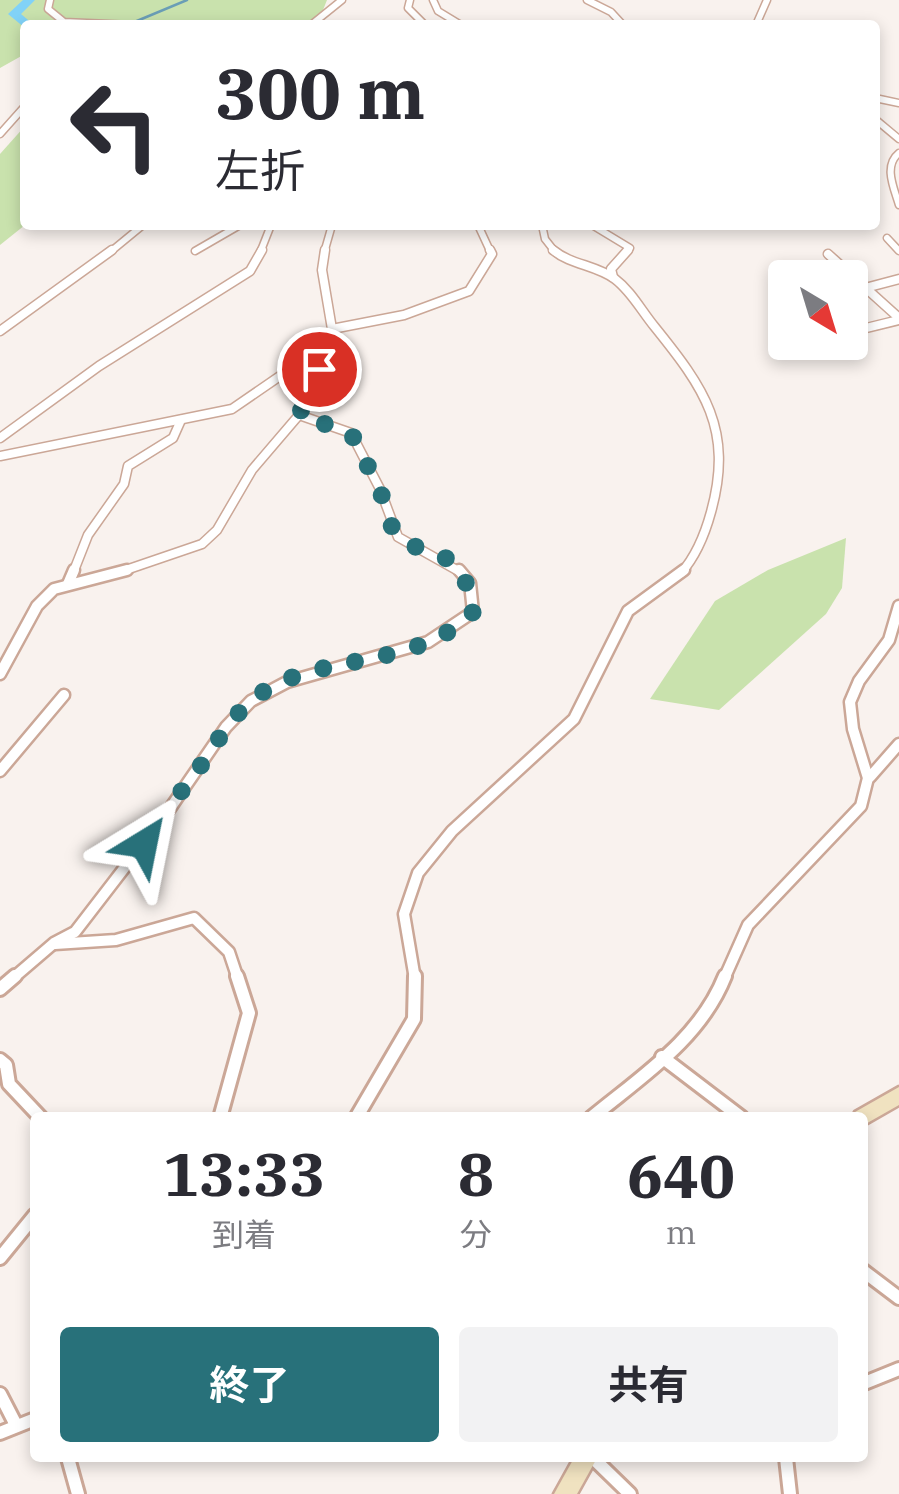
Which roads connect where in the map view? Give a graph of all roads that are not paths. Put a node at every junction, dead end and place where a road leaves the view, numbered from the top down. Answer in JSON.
{"nodes":[{"id":1,"x":50,"y":0,"type":"edge"},
{"id":2,"x":342,"y":0,"type":"edge"},
{"id":3,"x":410,"y":0,"type":"edge"},
{"id":4,"x":433,"y":0,"type":"edge"},
{"id":5,"x":586,"y":0,"type":"edge"},
{"id":6,"x":331,"y":7,"type":"junction"},
{"id":7,"x":62,"y":20,"type":"edge"},
{"id":8,"x":317,"y":20,"type":"edge"},
{"id":9,"x":330,"y":20,"type":"edge"},
{"id":10,"x":420,"y":20,"type":"edge"},
{"id":11,"x":452,"y":20,"type":"edge"},
{"id":12,"x":618,"y":20,"type":"edge"},
{"id":13,"x":20,"y":112,"type":"edge"},
{"id":14,"x":0,"y":134,"type":"edge"},
{"id":15,"x":899,"y":154,"type":"edge"},
{"id":16,"x":899,"y":205,"type":"edge"},
{"id":17,"x":137,"y":230,"type":"edge"},
{"id":18,"x":231,"y":230,"type":"edge"},
{"id":19,"x":270,"y":230,"type":"edge"},
{"id":20,"x":329,"y":230,"type":"edge"},
{"id":21,"x":480,"y":230,"type":"edge"},
{"id":22,"x":543,"y":230,"type":"edge"},
{"id":23,"x":600,"y":230,"type":"edge"},
{"id":24,"x":887,"y":238,"type":"dead end"},
{"id":25,"x":899,"y":250,"type":"edge"},
{"id":26,"x":195,"y":251,"type":"dead end"},
{"id":27,"x":828,"y":254,"type":"dead end"},
{"id":28,"x":835,"y":260,"type":"edge"},
{"id":29,"x":613,"y":277,"type":"junction"},
{"id":30,"x":899,"y":279,"type":"edge"},
{"id":31,"x":868,"y":288,"type":"edge"},
{"id":32,"x":868,"y":289,"type":"edge"},
{"id":33,"x":899,"y":319,"type":"edge"},
{"id":34,"x":868,"y":327,"type":"edge"},
{"id":35,"x":332,"y":329,"type":"junction"},
{"id":36,"x":0,"y":331,"type":"edge"},
{"id":37,"x":328,"y":342,"type":"junction"},
{"id":38,"x":299,"y":415,"type":"junction"},
{"id":39,"x":181,"y":420,"type":"junction"},
{"id":40,"x":0,"y":438,"type":"edge"},
{"id":41,"x":0,"y":456,"type":"edge"},
{"id":42,"x":68,"y":584,"type":"junction"},
{"id":43,"x":899,"y":606,"type":"edge"},
{"id":44,"x":0,"y":674,"type":"edge"},
{"id":45,"x":64,"y":695,"type":"dead end"},
{"id":46,"x":899,"y":744,"type":"edge"},
{"id":47,"x":0,"y":771,"type":"edge"},
{"id":48,"x":870,"y":776,"type":"junction"},
{"id":49,"x":54,"y":944,"type":"junction"},
{"id":50,"x":0,"y":989,"type":"edge"},
{"id":51,"x":662,"y":1057,"type":"junction"},
{"id":52,"x":0,"y":1060,"type":"edge"},
{"id":53,"x":899,"y":1095,"type":"edge"},
{"id":54,"x":35,"y":1112,"type":"edge"},
{"id":55,"x":222,"y":1112,"type":"edge"},
{"id":56,"x":360,"y":1112,"type":"edge"},
{"id":57,"x":598,"y":1112,"type":"edge"},
{"id":58,"x":734,"y":1112,"type":"edge"},
{"id":59,"x":868,"y":1114,"type":"edge"},
{"id":60,"x":30,"y":1221,"type":"edge"},
{"id":61,"x":0,"y":1258,"type":"edge"},
{"id":62,"x":868,"y":1275,"type":"edge"},
{"id":63,"x":899,"y":1298,"type":"edge"},
{"id":64,"x":899,"y":1370,"type":"edge"},
{"id":65,"x":868,"y":1382,"type":"edge"},
{"id":66,"x":0,"y":1394,"type":"edge"},
{"id":67,"x":30,"y":1421,"type":"edge"},
{"id":68,"x":16,"y":1425,"type":"junction"},
{"id":69,"x":0,"y":1433,"type":"edge"},
{"id":70,"x":69,"y":1462,"type":"edge"},
{"id":71,"x":587,"y":1462,"type":"edge"},
{"id":72,"x":594,"y":1462,"type":"edge"},
{"id":73,"x":786,"y":1462,"type":"edge"},
{"id":74,"x":78,"y":1494,"type":"edge"},
{"id":75,"x":565,"y":1494,"type":"edge"},
{"id":76,"x":630,"y":1494,"type":"edge"},
{"id":77,"x":790,"y":1494,"type":"edge"}],
"edges":[{"from":1,"to":7,"type":"street"},
{"from":2,"to":6,"type":"street"},
{"from":3,"to":10,"type":"street"},
{"from":4,"to":11,"type":"street"},
{"from":5,"to":12,"type":"street"},
{"from":6,"to":8,"type":"street"},
{"from":6,"to":9,"type":"street"},
{"from":13,"to":14,"type":"street"},
{"from":15,"to":16,"type":"street"},
{"from":17,"to":36,"type":"street"},
{"from":18,"to":26,"type":"street"},
{"from":19,"to":40,"type":"street"},
{"from":20,"to":35,"type":"street"},
{"from":21,"to":35,"type":"street"},
{"from":22,"to":29,"type":"street"},
{"from":23,"to":29,"type":"street"},
{"from":24,"to":25,"type":"street"},
{"from":27,"to":28,"type":"street"},
{"from":29,"to":56,"type":"street"},
{"from":30,"to":31,"type":"street"},
{"from":32,"to":33,"type":"street"},
{"from":33,"to":34,"type":"street"},
{"from":35,"to":37,"type":"street"},
{"from":37,"to":38,"type":"street"},
{"from":37,"to":39,"type":"street"},
{"from":38,"to":42,"type":"street"},
{"from":38,"to":49,"type":"street"},
{"from":39,"to":41,"type":"street"},
{"from":39,"to":42,"type":"street"},
{"from":42,"to":44,"type":"street"},
{"from":43,"to":48,"type":"street"},
{"from":45,"to":47,"type":"street"},
{"from":46,"to":48,"type":"street"},
{"from":48,"to":51,"type":"street"},
{"from":49,"to":50,"type":"street"},
{"from":49,"to":55,"type":"street"},
{"from":51,"to":57,"type":"street"},
{"from":51,"to":58,"type":"street"},
{"from":52,"to":54,"type":"street"},
{"from":53,"to":59,"type":"street"},
{"from":60,"to":61,"type":"street"},
{"from":62,"to":63,"type":"street"},
{"from":64,"to":65,"type":"street"},
{"from":66,"to":68,"type":"street"},
{"from":67,"to":68,"type":"street"},
{"from":68,"to":69,"type":"street"},
{"from":70,"to":74,"type":"street"},
{"from":71,"to":75,"type":"street"},
{"from":72,"to":76,"type":"street"},
{"from":73,"to":77,"type":"street"}]}
